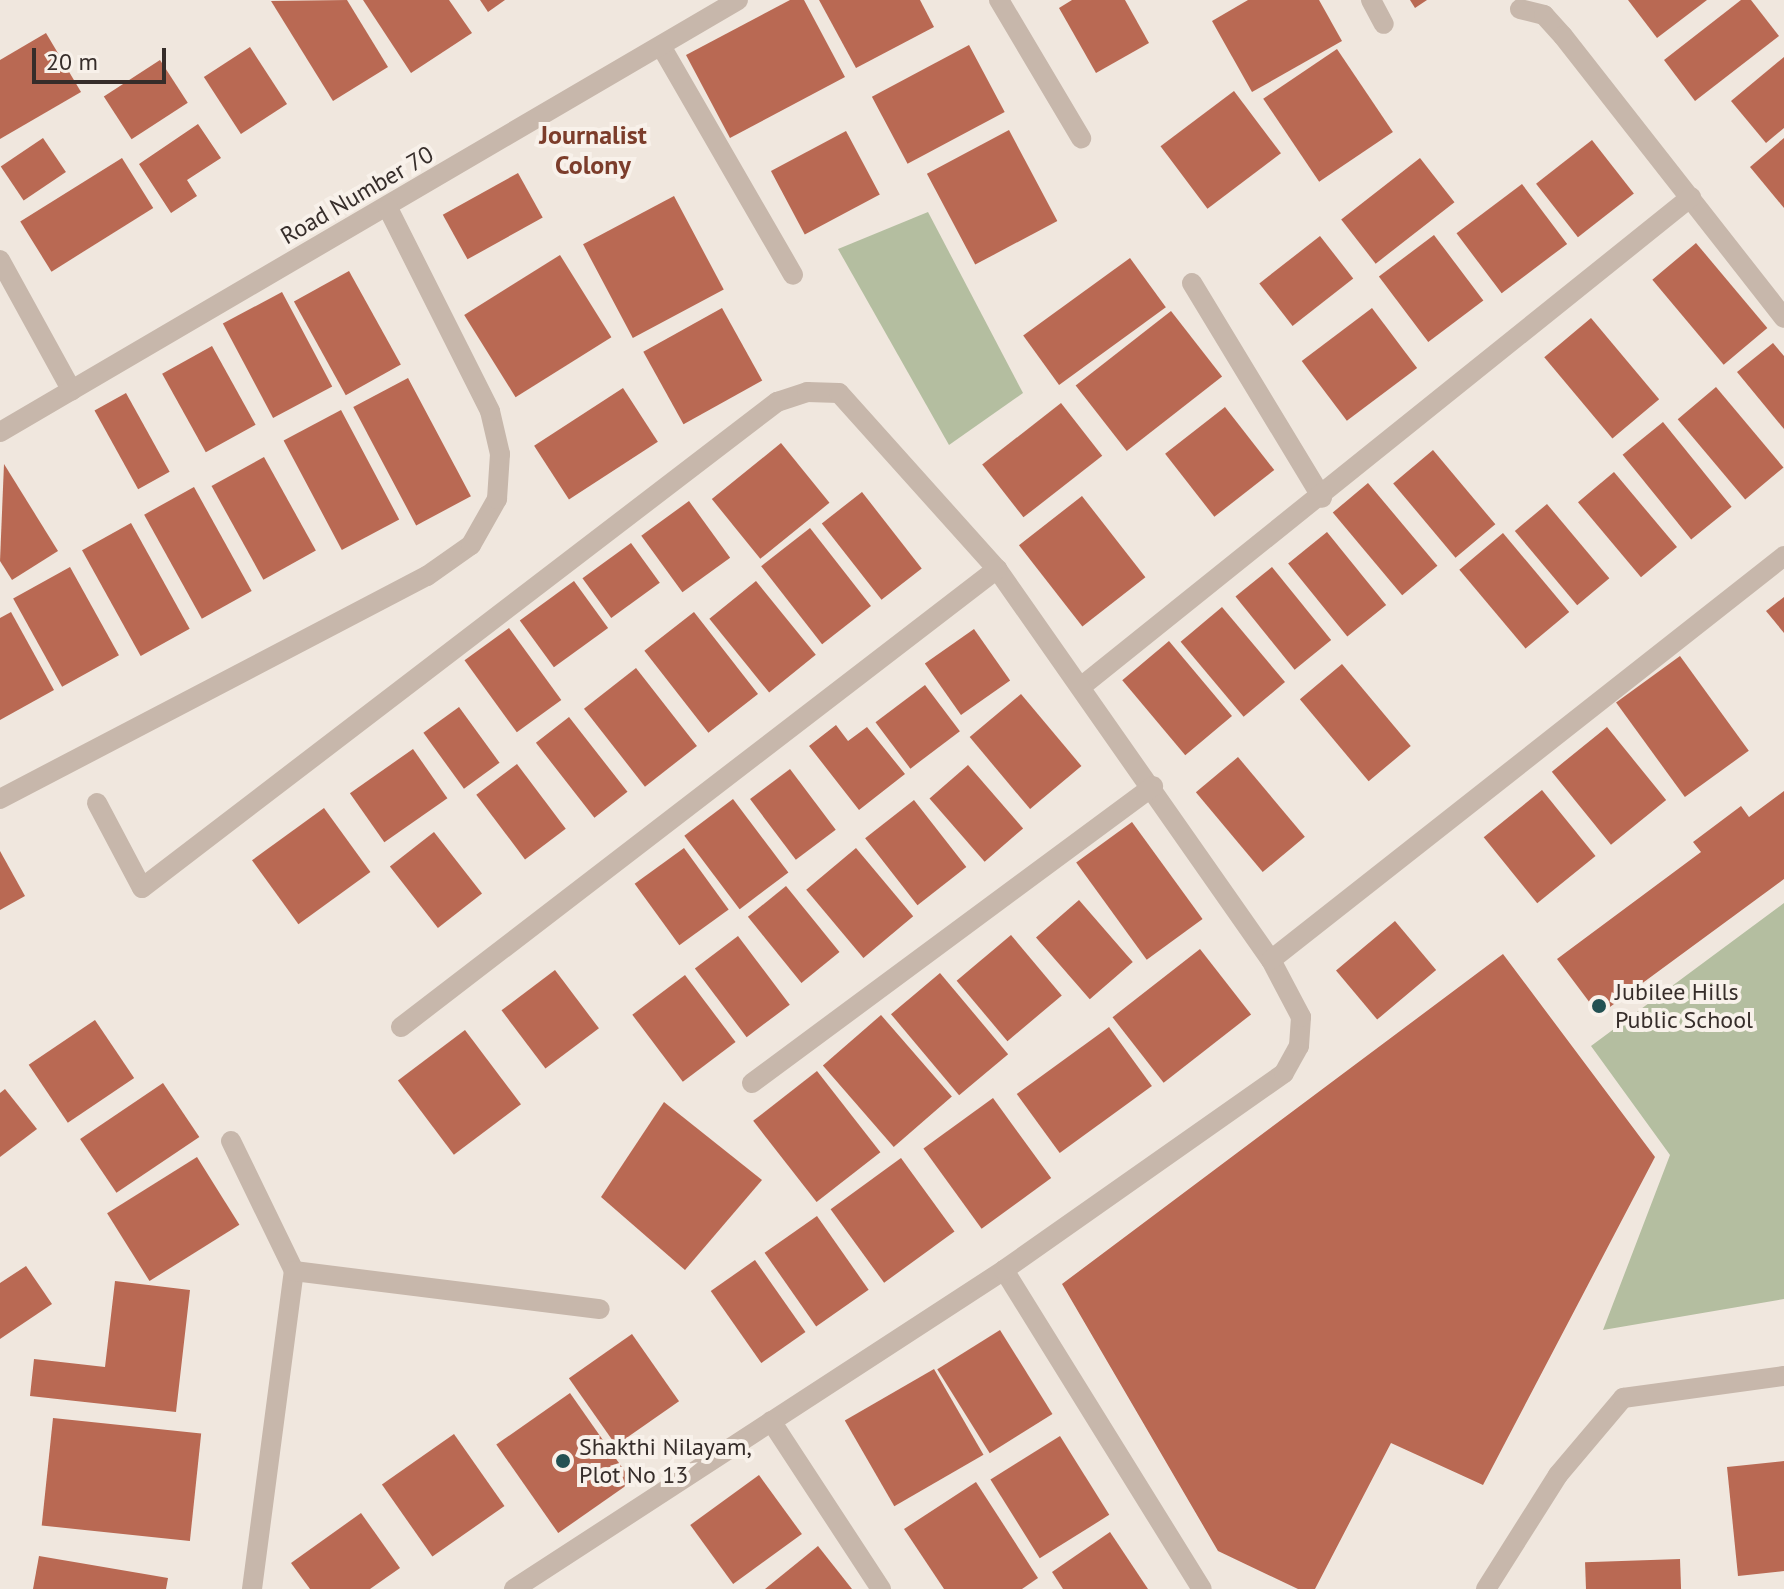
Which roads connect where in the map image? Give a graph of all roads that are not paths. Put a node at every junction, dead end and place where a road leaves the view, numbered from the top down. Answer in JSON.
{"nodes":[{"id":1,"x":738,"y":0,"type":"edge"},
{"id":2,"x":999,"y":0,"type":"edge"},
{"id":3,"x":1371,"y":0,"type":"edge"},
{"id":4,"x":1520,"y":9,"type":"dead end"},
{"id":5,"x":1384,"y":24,"type":"dead end"},
{"id":6,"x":661,"y":46,"type":"junction"},
{"id":7,"x":1081,"y":138,"type":"dead end"},
{"id":8,"x":1691,"y":197,"type":"junction"},
{"id":9,"x":388,"y":208,"type":"junction"},
{"id":10,"x":0,"y":260,"type":"edge"},
{"id":11,"x":793,"y":275,"type":"dead end"},
{"id":12,"x":1192,"y":283,"type":"dead end"},
{"id":13,"x":1784,"y":318,"type":"edge"},
{"id":14,"x":72,"y":391,"type":"junction"},
{"id":15,"x":0,"y":432,"type":"edge"},
{"id":16,"x":1322,"y":498,"type":"junction"},
{"id":17,"x":1784,"y":556,"type":"edge"},
{"id":18,"x":997,"y":569,"type":"junction"},
{"id":19,"x":1082,"y":686,"type":"junction"},
{"id":20,"x":1153,"y":786,"type":"junction"},
{"id":21,"x":0,"y":799,"type":"edge"},
{"id":22,"x":97,"y":803,"type":"dead end"},
{"id":23,"x":1271,"y":960,"type":"junction"},
{"id":24,"x":401,"y":1027,"type":"dead end"},
{"id":25,"x":752,"y":1083,"type":"dead end"},
{"id":26,"x":231,"y":1141,"type":"dead end"},
{"id":27,"x":1004,"y":1270,"type":"junction"},
{"id":28,"x":294,"y":1271,"type":"junction"},
{"id":29,"x":600,"y":1309,"type":"dead end"},
{"id":30,"x":1784,"y":1376,"type":"edge"},
{"id":31,"x":771,"y":1421,"type":"junction"},
{"id":32,"x":252,"y":1589,"type":"edge"},
{"id":33,"x":514,"y":1589,"type":"edge"},
{"id":34,"x":881,"y":1589,"type":"edge"},
{"id":35,"x":1202,"y":1589,"type":"edge"},
{"id":36,"x":1486,"y":1589,"type":"edge"}],
"edges":[{"from":1,"to":6,"type":"street","name":"Road Number 70"},
{"from":2,"to":7,"type":"street"},
{"from":3,"to":5,"type":"street"},
{"from":4,"to":8,"type":"street"},
{"from":6,"to":9,"type":"street","name":"Road Number 70"},
{"from":6,"to":11,"type":"street"},
{"from":8,"to":13,"type":"street"},
{"from":8,"to":16,"type":"street"},
{"from":9,"to":14,"type":"street","name":"Road Number 70"},
{"from":9,"to":21,"type":"street"},
{"from":10,"to":14,"type":"street"},
{"from":12,"to":16,"type":"street"},
{"from":14,"to":15,"type":"street","name":"Road Number 70"},
{"from":16,"to":19,"type":"street"},
{"from":17,"to":23,"type":"street"},
{"from":18,"to":19,"type":"street"},
{"from":18,"to":22,"type":"street"},
{"from":18,"to":24,"type":"street"},
{"from":19,"to":20,"type":"street"},
{"from":20,"to":23,"type":"street"},
{"from":20,"to":25,"type":"street"},
{"from":23,"to":27,"type":"street"},
{"from":26,"to":28,"type":"street"},
{"from":27,"to":31,"type":"street"},
{"from":27,"to":35,"type":"street"},
{"from":28,"to":29,"type":"street"},
{"from":28,"to":32,"type":"street"},
{"from":30,"to":36,"type":"street"},
{"from":31,"to":33,"type":"street"},
{"from":31,"to":34,"type":"street"}]}
